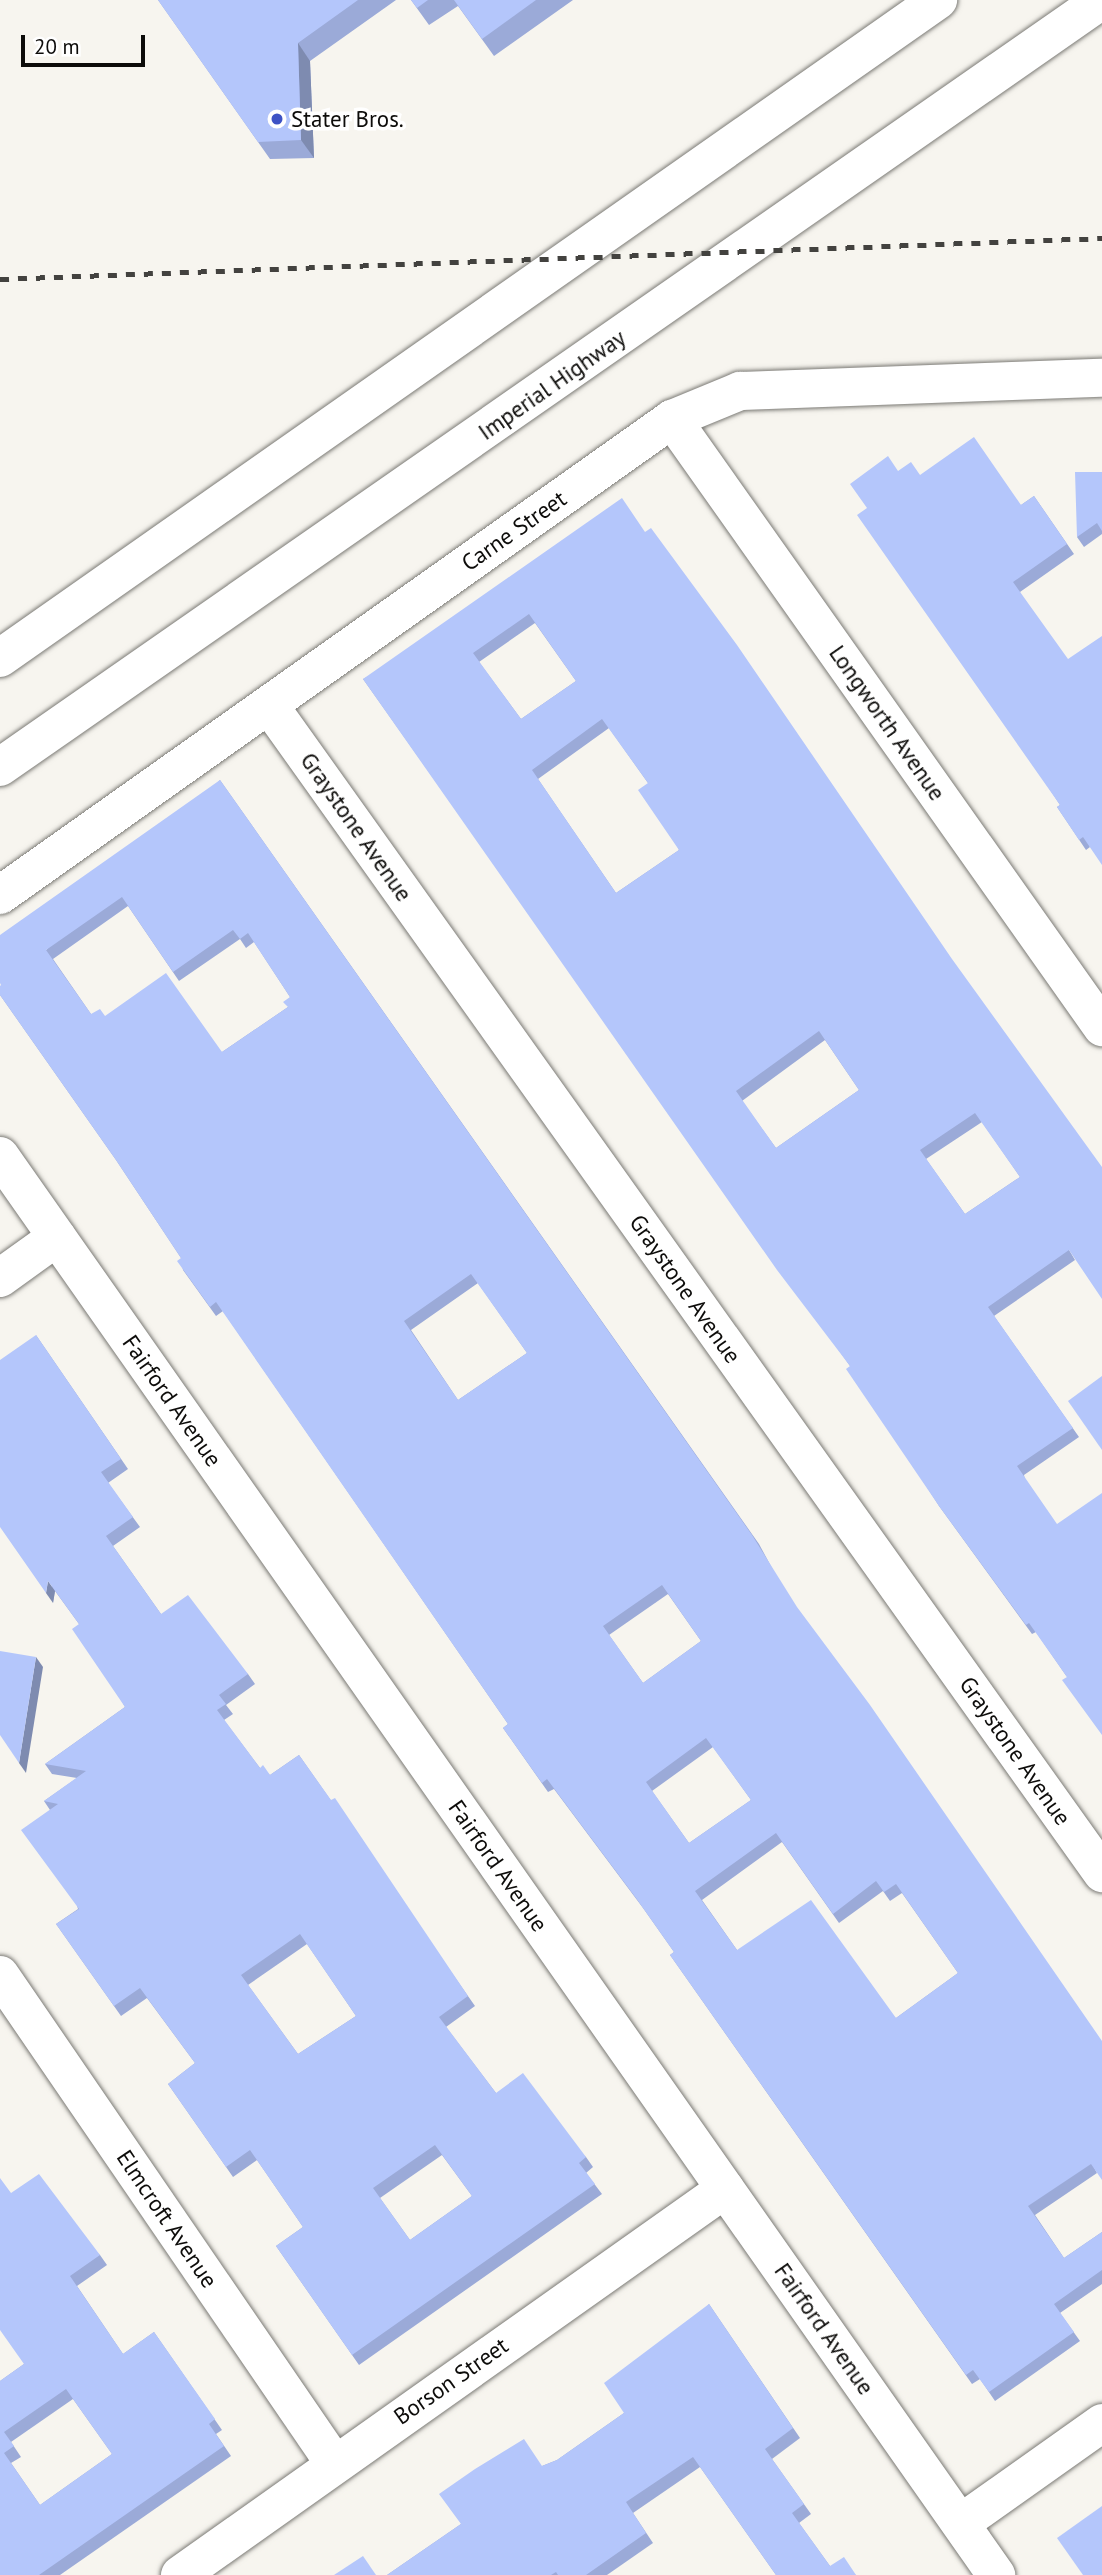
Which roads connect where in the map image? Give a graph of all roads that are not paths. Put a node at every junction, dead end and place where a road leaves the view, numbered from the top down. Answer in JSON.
{"nodes":[{"id":1,"x":938,"y":0,"type":"edge"},
{"id":2,"x":1102,"y":0,"type":"edge"},
{"id":3,"x":1102,"y":378,"type":"edge"},
{"id":4,"x":672,"y":419,"type":"junction"},
{"id":5,"x":0,"y":658,"type":"edge"},
{"id":6,"x":269,"y":705,"type":"junction"},
{"id":7,"x":0,"y":767,"type":"edge"},
{"id":8,"x":0,"y":895,"type":"edge"},
{"id":9,"x":1102,"y":1027,"type":"edge"},
{"id":10,"x":0,"y":1156,"type":"edge"},
{"id":11,"x":57,"y":1237,"type":"junction"},
{"id":12,"x":0,"y":1278,"type":"edge"},
{"id":13,"x":1102,"y":1873,"type":"edge"},
{"id":14,"x":0,"y":1975,"type":"edge"},
{"id":15,"x":725,"y":2189,"type":"junction"},
{"id":16,"x":1102,"y":2423,"type":"edge"},
{"id":17,"x":334,"y":2463,"type":"junction"},
{"id":18,"x":961,"y":2523,"type":"junction"},
{"id":19,"x":180,"y":2575,"type":"edge"},
{"id":20,"x":996,"y":2575,"type":"edge"}],
"edges":[{"from":1,"to":5,"type":"street"},
{"from":2,"to":7,"type":"street","name":"Imperial Highway"},
{"from":3,"to":4,"type":"street","name":"Carne Street"},
{"from":4,"to":6,"type":"street","name":"Carne Street"},
{"from":4,"to":9,"type":"street","name":"Longworth Avenue"},
{"from":6,"to":8,"type":"street","name":"Carne Street"},
{"from":6,"to":13,"type":"street","name":"Graystone Avenue"},
{"from":10,"to":11,"type":"street","name":"Fairford Avenue"},
{"from":11,"to":12,"type":"street"},
{"from":11,"to":15,"type":"street","name":"Fairford Avenue"},
{"from":14,"to":17,"type":"street","name":"Elmcroft Avenue"},
{"from":15,"to":17,"type":"street","name":"Borson Street"},
{"from":15,"to":18,"type":"street","name":"Fairford Avenue"},
{"from":16,"to":18,"type":"street"},
{"from":17,"to":19,"type":"street","name":"Borson Street"},
{"from":18,"to":20,"type":"street","name":"Fairford Avenue"}]}
